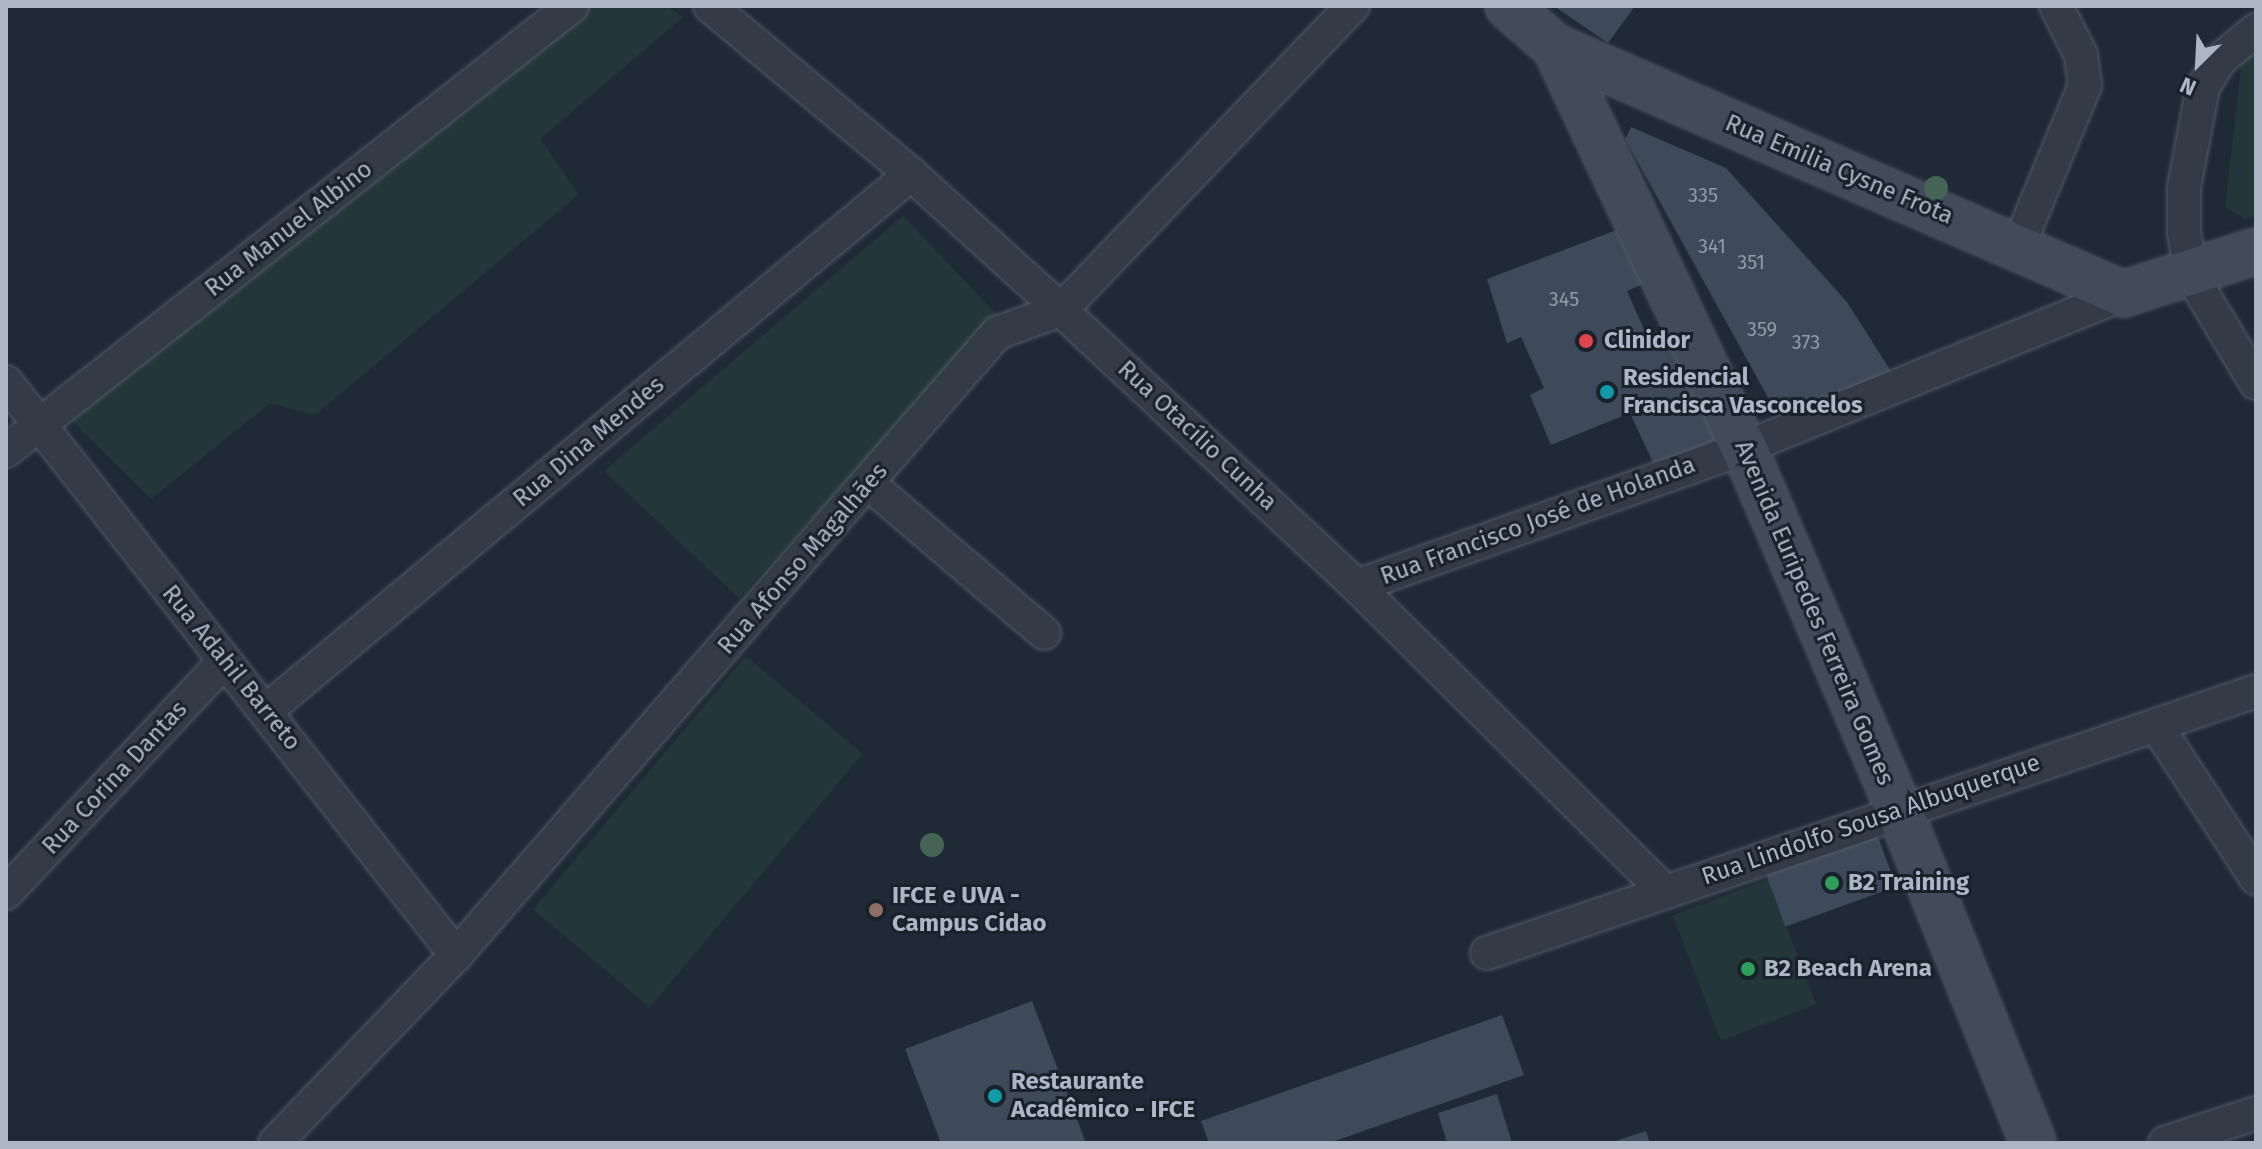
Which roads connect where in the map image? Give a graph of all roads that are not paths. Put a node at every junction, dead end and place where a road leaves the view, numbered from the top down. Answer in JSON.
{"nodes":[{"id":1,"x":572,"y":6,"type":"edge"},
{"id":2,"x":710,"y":6,"type":"edge"},
{"id":3,"x":1353,"y":6,"type":"edge"},
{"id":4,"x":1508,"y":6,"type":"edge"},
{"id":5,"x":2056,"y":6,"type":"edge"},
{"id":6,"x":2256,"y":30,"type":"edge"},
{"id":7,"x":1555,"y":47,"type":"junction"},
{"id":8,"x":911,"y":174,"type":"junction"},
{"id":9,"x":2018,"y":247,"type":"junction"},
{"id":10,"x":2256,"y":251,"type":"edge"},
{"id":11,"x":2191,"y":275,"type":"junction"},
{"id":12,"x":2123,"y":294,"type":"junction"},
{"id":13,"x":1061,"y":310,"type":"junction"},
{"id":14,"x":6,"y":382,"type":"edge"},
{"id":15,"x":2256,"y":383,"type":"edge"},
{"id":16,"x":40,"y":426,"type":"junction"},
{"id":17,"x":1744,"y":448,"type":"junction"},
{"id":18,"x":6,"y":451,"type":"edge"},
{"id":19,"x":869,"y":484,"type":"junction"},
{"id":20,"x":1357,"y":586,"type":"junction"},
{"id":21,"x":1044,"y":633,"type":"dead end"},
{"id":22,"x":224,"y":662,"type":"junction"},
{"id":23,"x":2256,"y":691,"type":"edge"},
{"id":24,"x":267,"y":710,"type":"junction"},
{"id":25,"x":2156,"y":725,"type":"junction"},
{"id":26,"x":1899,"y":809,"type":"junction"},
{"id":27,"x":2256,"y":878,"type":"edge"},
{"id":28,"x":1663,"y":890,"type":"junction"},
{"id":29,"x":6,"y":893,"type":"edge"},
{"id":30,"x":1487,"y":953,"type":"dead end"},
{"id":31,"x":456,"y":955,"type":"junction"},
{"id":32,"x":2256,"y":1113,"type":"edge"},
{"id":33,"x":275,"y":1143,"type":"edge"},
{"id":34,"x":2033,"y":1143,"type":"edge"},
{"id":35,"x":2165,"y":1143,"type":"edge"}],
"edges":[{"from":1,"to":16,"type":"street","name":"Rua Manuel Albino"},
{"from":2,"to":8,"type":"street","name":"Rua Otacílio Cunha"},
{"from":3,"to":13,"type":"street","name":"Rua Afonso Magalhães"},
{"from":4,"to":7,"type":"street"},
{"from":5,"to":9,"type":"street"},
{"from":6,"to":11,"type":"street"},
{"from":7,"to":9,"type":"street","name":"Rua Emilia Cysne Frota"},
{"from":7,"to":17,"type":"street","name":"Avenida Euripedes Ferreira Gomes"},
{"from":8,"to":13,"type":"street","name":"Rua Otacílio Cunha"},
{"from":8,"to":24,"type":"street","name":"Rua Dina Mendes"},
{"from":9,"to":12,"type":"street","name":"Rua Emilia Cysne Frota"},
{"from":10,"to":11,"type":"street","name":"Rua Francisco José de Holanda"},
{"from":11,"to":12,"type":"street","name":"Rua Francisco José de Holanda"},
{"from":11,"to":15,"type":"street"},
{"from":12,"to":17,"type":"street","name":"Rua Francisco José de Holanda"},
{"from":13,"to":19,"type":"street","name":"Rua Afonso Magalhães"},
{"from":13,"to":20,"type":"street","name":"Rua Otacílio Cunha"},
{"from":14,"to":16,"type":"street","name":"Rua Adahil Barreto"},
{"from":16,"to":18,"type":"street","name":"Rua Manuel Albino"},
{"from":16,"to":22,"type":"street","name":"Rua Adahil Barreto"},
{"from":17,"to":20,"type":"street","name":"Rua Francisco José de Holanda"},
{"from":17,"to":26,"type":"street","name":"Avenida Euripedes Ferreira Gomes"},
{"from":19,"to":21,"type":"street"},
{"from":19,"to":31,"type":"street","name":"Rua Afonso Magalhães"},
{"from":20,"to":28,"type":"street","name":"Rua Otacílio Cunha"},
{"from":22,"to":24,"type":"street","name":"Rua Adahil Barreto"},
{"from":22,"to":29,"type":"street","name":"Rua Corina Dantas"},
{"from":23,"to":25,"type":"street","name":"Rua Lindolfo Sousa Albuquerque"},
{"from":24,"to":31,"type":"street","name":"Rua Adahil Barreto"},
{"from":25,"to":26,"type":"street","name":"Rua Lindolfo Sousa Albuquerque"},
{"from":25,"to":27,"type":"street"},
{"from":26,"to":28,"type":"street","name":"Rua Lindolfo Sousa Albuquerque"},
{"from":26,"to":34,"type":"street","name":"Avenida Euripedes Ferreira Gomes"},
{"from":28,"to":30,"type":"street","name":"Rua Lindolfo Sousa Albuquerque"},
{"from":31,"to":33,"type":"street","name":"Rua Afonso Magalhães"},
{"from":32,"to":35,"type":"street"}]}
